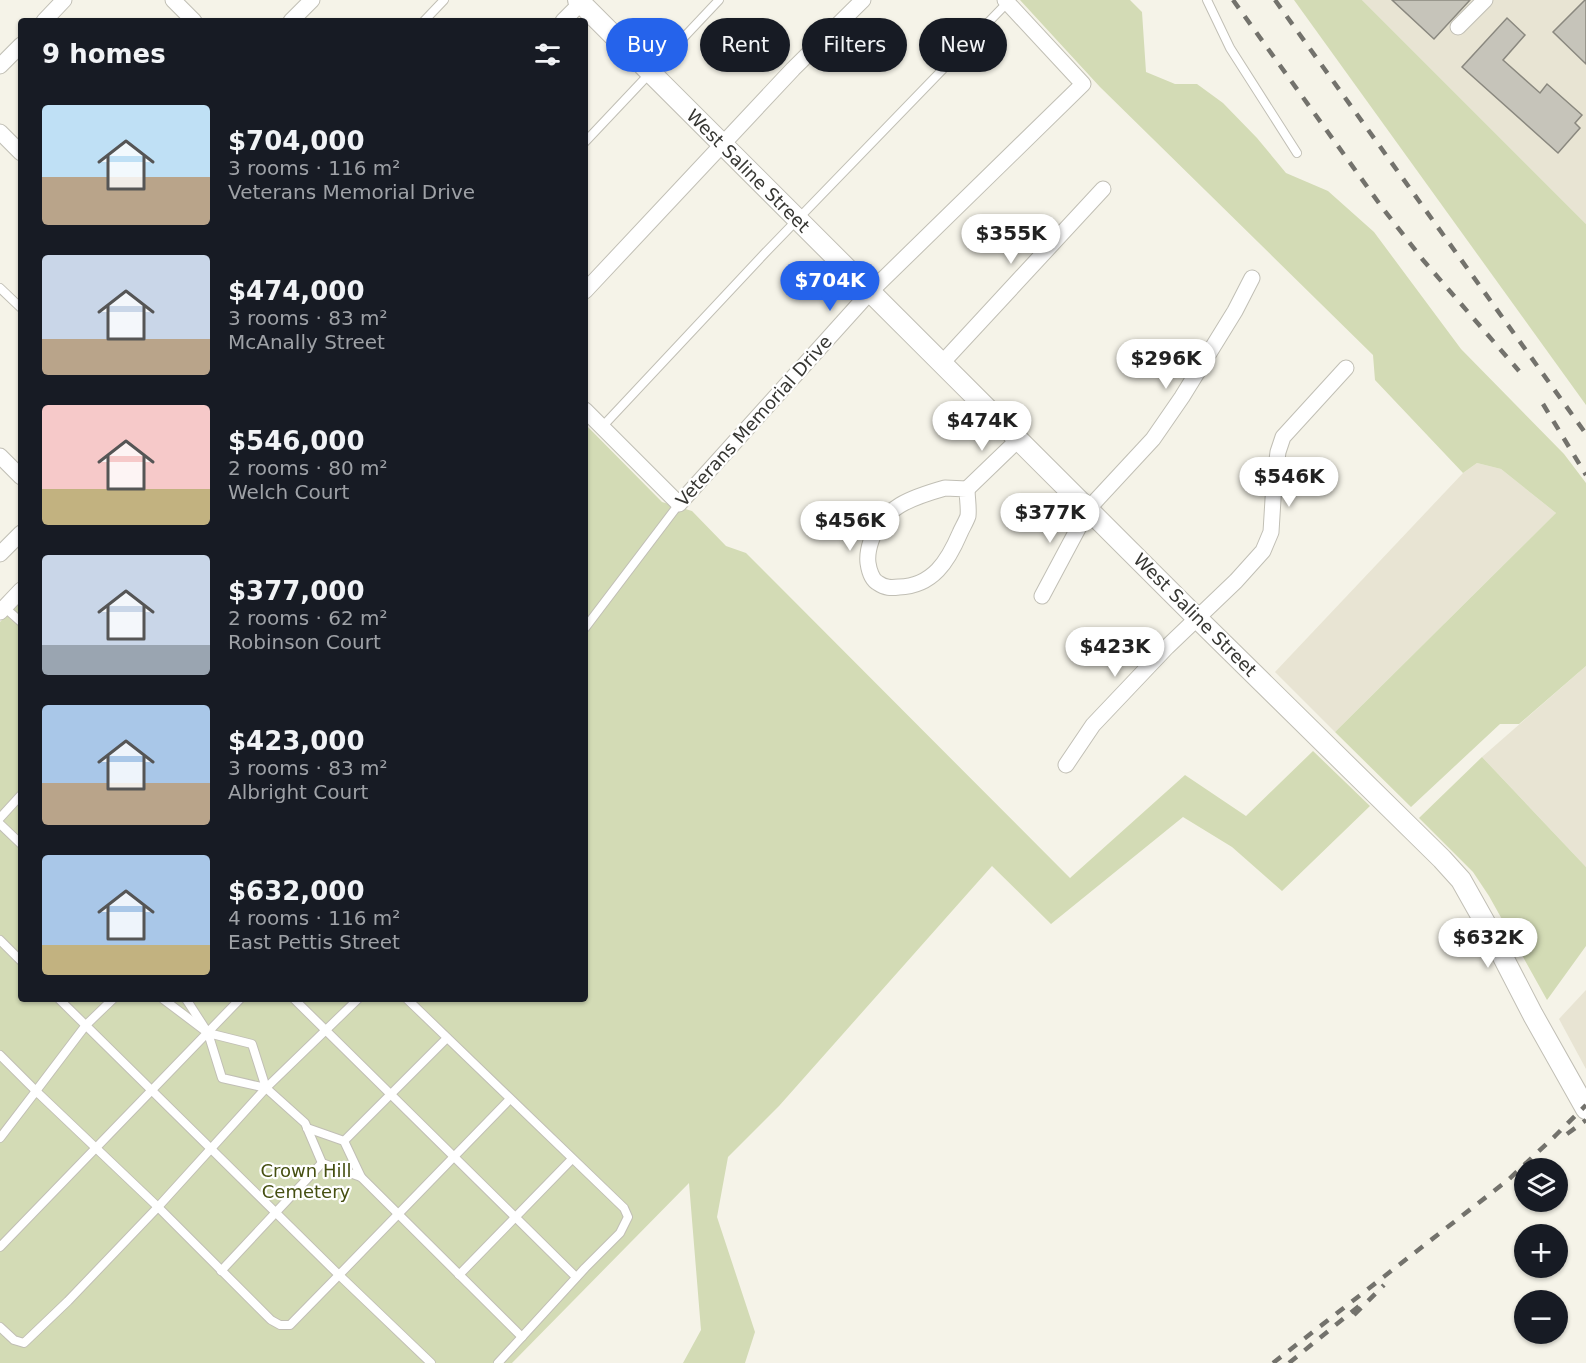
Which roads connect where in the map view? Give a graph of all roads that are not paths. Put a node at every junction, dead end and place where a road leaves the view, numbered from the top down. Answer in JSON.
{"nodes":[{"id":1,"x":64,"y":0,"type":"edge"},
{"id":2,"x":312,"y":0,"type":"edge"},
{"id":3,"x":444,"y":0,"type":"edge"},
{"id":4,"x":719,"y":0,"type":"edge"},
{"id":5,"x":863,"y":0,"type":"edge"},
{"id":6,"x":1206,"y":0,"type":"edge"},
{"id":7,"x":1485,"y":0,"type":"edge"},
{"id":8,"x":581,"y":1,"type":"edge"},
{"id":9,"x":1006,"y":1,"type":"edge"},
{"id":10,"x":180,"y":3,"type":"edge"},
{"id":11,"x":47,"y":18,"type":"edge"},
{"id":12,"x":192,"y":18,"type":"edge"},
{"id":13,"x":294,"y":18,"type":"edge"},
{"id":14,"x":427,"y":18,"type":"edge"},
{"id":15,"x":566,"y":18,"type":"edge"},
{"id":16,"x":606,"y":27,"type":"edge"},
{"id":17,"x":1458,"y":27,"type":"dead end"},
{"id":18,"x":688,"y":32,"type":"edge"},
{"id":19,"x":18,"y":48,"type":"edge"},
{"id":20,"x":0,"y":66,"type":"edge"},
{"id":21,"x":650,"y":72,"type":"joint"},
{"id":22,"x":0,"y":132,"type":"edge"},
{"id":23,"x":588,"y":139,"type":"edge"},
{"id":24,"x":722,"y":144,"type":"junction"},
{"id":25,"x":18,"y":150,"type":"edge"},
{"id":26,"x":1297,"y":153,"type":"dead end"},
{"id":27,"x":1103,"y":189,"type":"dead end"},
{"id":28,"x":797,"y":219,"type":"junction"},
{"id":29,"x":1252,"y":278,"type":"dead end"},
{"id":30,"x":0,"y":288,"type":"edge"},
{"id":31,"x":588,"y":288,"type":"edge"},
{"id":32,"x":870,"y":292,"type":"junction"},
{"id":33,"x":18,"y":305,"type":"edge"},
{"id":34,"x":942,"y":363,"type":"junction"},
{"id":35,"x":1346,"y":368,"type":"dead end"},
{"id":36,"x":588,"y":413,"type":"edge"},
{"id":37,"x":602,"y":427,"type":"junction"},
{"id":38,"x":1019,"y":439,"type":"junction"},
{"id":39,"x":0,"y":456,"type":"edge"},
{"id":40,"x":18,"y":474,"type":"edge"},
{"id":41,"x":967,"y":489,"type":"junction"},
{"id":42,"x":679,"y":504,"type":"junction"},
{"id":43,"x":1089,"y":508,"type":"junction"},
{"id":44,"x":18,"y":535,"type":"edge"},
{"id":45,"x":0,"y":554,"type":"edge"},
{"id":46,"x":18,"y":593,"type":"edge"},
{"id":47,"x":1042,"y":596,"type":"dead end"},
{"id":48,"x":2,"y":608,"type":"edge"},
{"id":49,"x":1197,"y":618,"type":"junction"},
{"id":50,"x":18,"y":620,"type":"edge"},
{"id":51,"x":588,"y":624,"type":"edge"},
{"id":52,"x":1066,"y":765,"type":"dead end"},
{"id":53,"x":18,"y":798,"type":"edge"},
{"id":54,"x":0,"y":818,"type":"edge"},
{"id":55,"x":0,"y":824,"type":"edge"},
{"id":56,"x":18,"y":841,"type":"edge"},
{"id":57,"x":0,"y":940,"type":"edge"},
{"id":58,"x":18,"y":958,"type":"edge"},
{"id":59,"x":62,"y":1002,"type":"edge"},
{"id":60,"x":110,"y":1002,"type":"edge"},
{"id":61,"x":167,"y":1002,"type":"edge"},
{"id":62,"x":188,"y":1002,"type":"edge"},
{"id":63,"x":237,"y":1002,"type":"edge"},
{"id":64,"x":297,"y":1002,"type":"edge"},
{"id":65,"x":355,"y":1002,"type":"edge"},
{"id":66,"x":410,"y":1002,"type":"edge"},
{"id":67,"x":86,"y":1025,"type":"junction"},
{"id":68,"x":326,"y":1030,"type":"junction"},
{"id":69,"x":208,"y":1033,"type":"junction"},
{"id":70,"x":447,"y":1038,"type":"junction"},
{"id":71,"x":0,"y":1055,"type":"edge"},
{"id":72,"x":266,"y":1088,"type":"junction"},
{"id":73,"x":152,"y":1090,"type":"junction"},
{"id":74,"x":36,"y":1091,"type":"junction"},
{"id":75,"x":391,"y":1094,"type":"junction"},
{"id":76,"x":510,"y":1100,"type":"junction"},
{"id":77,"x":1586,"y":1109,"type":"edge"},
{"id":78,"x":308,"y":1128,"type":"junction"},
{"id":79,"x":0,"y":1138,"type":"edge"},
{"id":80,"x":344,"y":1141,"type":"junction"},
{"id":81,"x":97,"y":1148,"type":"junction"},
{"id":82,"x":211,"y":1148,"type":"junction"},
{"id":83,"x":454,"y":1157,"type":"junction"},
{"id":84,"x":572,"y":1159,"type":"junction"},
{"id":85,"x":322,"y":1163,"type":"junction"},
{"id":86,"x":361,"y":1177,"type":"junction"},
{"id":87,"x":158,"y":1207,"type":"junction"},
{"id":88,"x":276,"y":1212,"type":"junction"},
{"id":89,"x":399,"y":1215,"type":"junction"},
{"id":90,"x":516,"y":1217,"type":"junction"},
{"id":91,"x":0,"y":1247,"type":"edge"},
{"id":92,"x":221,"y":1271,"type":"junction"},
{"id":93,"x":339,"y":1275,"type":"junction"},
{"id":94,"x":459,"y":1275,"type":"junction"},
{"id":95,"x":576,"y":1277,"type":"junction"},
{"id":96,"x":0,"y":1327,"type":"edge"},
{"id":97,"x":522,"y":1336,"type":"junction"},
{"id":98,"x":431,"y":1363,"type":"edge"},
{"id":99,"x":498,"y":1363,"type":"edge"}],
"edges":[{"from":1,"to":11,"type":"street"},
{"from":2,"to":13,"type":"street"},
{"from":3,"to":14,"type":"lane"},
{"from":4,"to":18,"type":"lane"},
{"from":5,"to":24,"type":"street"},
{"from":6,"to":26,"type":"lane"},
{"from":7,"to":17,"type":"street"},
{"from":8,"to":15,"type":"street"},
{"from":8,"to":16,"type":"street","name":"West Saline Street"},
{"from":9,"to":28,"type":"lane"},
{"from":9,"to":32,"type":"street","name":"Veterans Memorial Drive"},
{"from":10,"to":12,"type":"street"},
{"from":19,"to":20,"type":"street"},
{"from":21,"to":23,"type":"lane"},
{"from":21,"to":24,"type":"street","name":"West Saline Street"},
{"from":22,"to":25,"type":"street"},
{"from":24,"to":28,"type":"street","name":"West Saline Street"},
{"from":24,"to":31,"type":"street"},
{"from":27,"to":34,"type":"street"},
{"from":28,"to":32,"type":"street","name":"West Saline Street"},
{"from":28,"to":37,"type":"lane"},
{"from":29,"to":43,"type":"street"},
{"from":30,"to":33,"type":"lane"},
{"from":32,"to":34,"type":"street","name":"West Saline Street"},
{"from":32,"to":42,"type":"street","name":"Veterans Memorial Drive"},
{"from":34,"to":38,"type":"street","name":"West Saline Street"},
{"from":35,"to":49,"type":"street"},
{"from":36,"to":37,"type":"street"},
{"from":37,"to":42,"type":"street"},
{"from":38,"to":41,"type":"street"},
{"from":38,"to":43,"type":"street","name":"West Saline Street"},
{"from":39,"to":40,"type":"street"},
{"from":41,"to":41,"type":"street"},
{"from":42,"to":51,"type":"lane","name":"Veterans Memorial Drive"},
{"from":43,"to":47,"type":"street"},
{"from":43,"to":49,"type":"street","name":"West Saline Street"},
{"from":44,"to":45,"type":"street"},
{"from":46,"to":48,"type":"street"},
{"from":48,"to":50,"type":"lane"},
{"from":49,"to":52,"type":"street"},
{"from":49,"to":77,"type":"street","name":"West Saline Street"},
{"from":53,"to":54,"type":"lane"},
{"from":55,"to":56,"type":"lane"},
{"from":57,"to":58,"type":"lane"},
{"from":59,"to":67,"type":"lane"},
{"from":60,"to":67,"type":"lane"},
{"from":61,"to":69,"type":"lane"},
{"from":62,"to":69,"type":"lane"},
{"from":63,"to":69,"type":"lane"},
{"from":64,"to":68,"type":"lane"},
{"from":65,"to":68,"type":"lane"},
{"from":66,"to":70,"type":"lane"},
{"from":67,"to":73,"type":"lane"},
{"from":67,"to":74,"type":"lane"},
{"from":68,"to":72,"type":"lane"},
{"from":68,"to":75,"type":"lane"},
{"from":69,"to":72,"type":"lane"},
{"from":69,"to":72,"type":"lane"},
{"from":69,"to":73,"type":"lane"},
{"from":70,"to":75,"type":"lane"},
{"from":70,"to":76,"type":"lane"},
{"from":71,"to":74,"type":"lane"},
{"from":72,"to":78,"type":"lane"},
{"from":72,"to":82,"type":"lane"},
{"from":73,"to":81,"type":"lane"},
{"from":73,"to":82,"type":"lane"},
{"from":74,"to":79,"type":"lane"},
{"from":74,"to":81,"type":"lane"},
{"from":75,"to":80,"type":"lane"},
{"from":75,"to":83,"type":"lane"},
{"from":76,"to":83,"type":"lane"},
{"from":76,"to":84,"type":"lane"},
{"from":78,"to":80,"type":"lane"},
{"from":78,"to":85,"type":"lane"},
{"from":80,"to":86,"type":"lane"},
{"from":81,"to":87,"type":"lane"},
{"from":81,"to":91,"type":"lane"},
{"from":82,"to":87,"type":"lane"},
{"from":82,"to":88,"type":"lane"},
{"from":83,"to":89,"type":"lane"},
{"from":83,"to":90,"type":"lane"},
{"from":84,"to":90,"type":"lane"},
{"from":84,"to":95,"type":"lane"},
{"from":85,"to":86,"type":"lane"},
{"from":85,"to":88,"type":"lane"},
{"from":86,"to":89,"type":"lane"},
{"from":87,"to":92,"type":"lane"},
{"from":87,"to":96,"type":"lane"},
{"from":88,"to":92,"type":"lane"},
{"from":88,"to":93,"type":"lane"},
{"from":89,"to":93,"type":"lane"},
{"from":89,"to":94,"type":"lane"},
{"from":90,"to":94,"type":"lane"},
{"from":90,"to":95,"type":"lane"},
{"from":92,"to":93,"type":"lane"},
{"from":93,"to":98,"type":"lane"},
{"from":94,"to":97,"type":"lane"},
{"from":95,"to":97,"type":"lane"},
{"from":97,"to":99,"type":"lane"}]}
